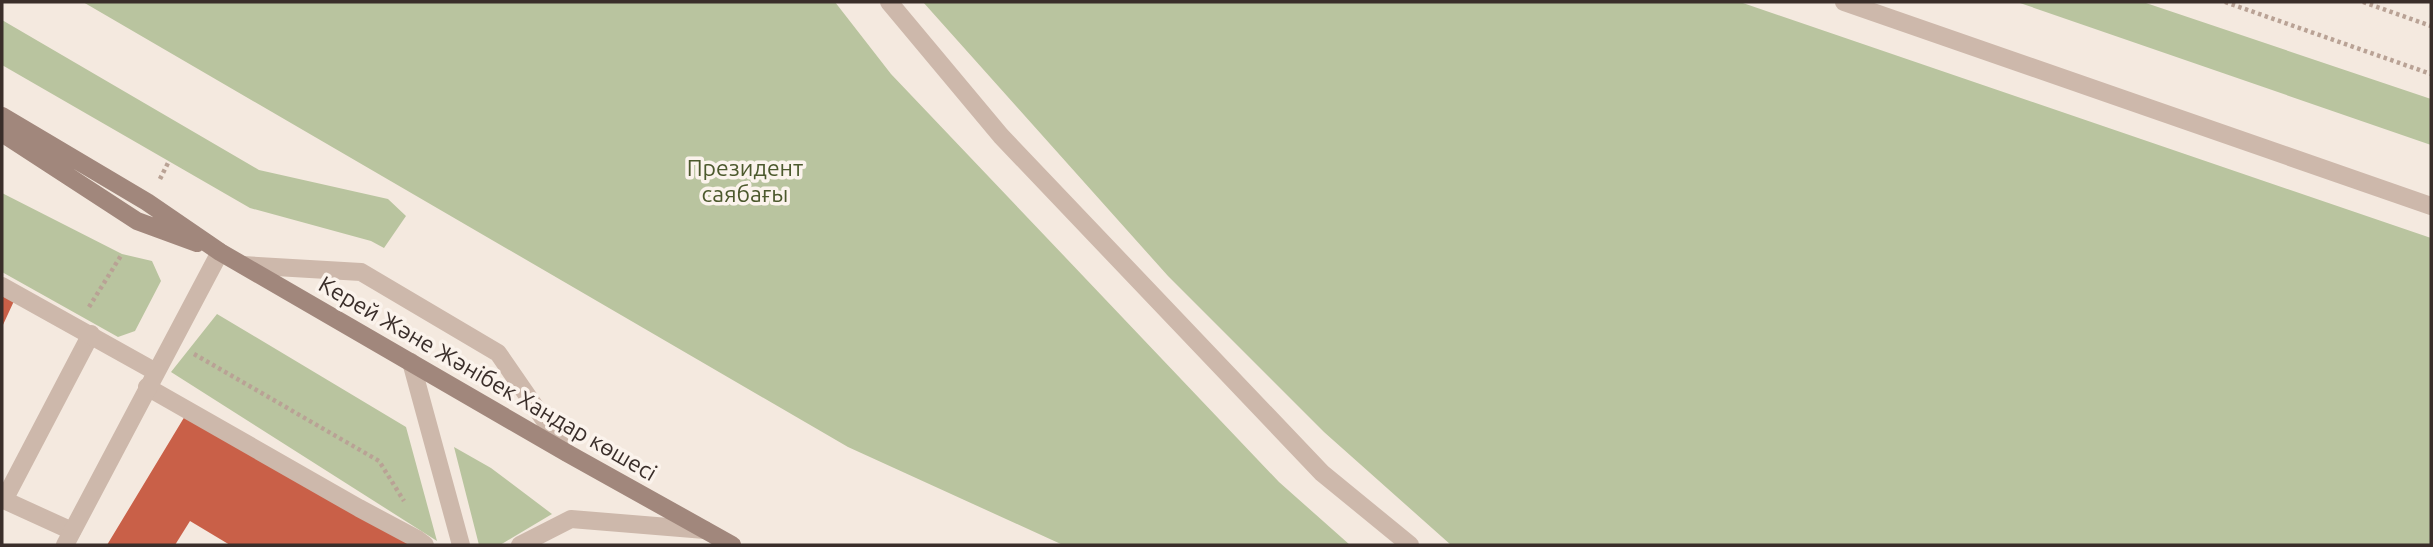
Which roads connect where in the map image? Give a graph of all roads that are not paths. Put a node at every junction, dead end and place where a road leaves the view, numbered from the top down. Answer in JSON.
{"nodes":[{"id":1,"x":889,"y":2,"type":"edge"},
{"id":2,"x":1844,"y":2,"type":"edge"},
{"id":3,"x":2,"y":116,"type":"edge"},
{"id":4,"x":2,"y":133,"type":"edge"},
{"id":5,"x":2431,"y":206,"type":"edge"},
{"id":6,"x":220,"y":252,"type":"junction"},
{"id":7,"x":243,"y":265,"type":"junction"},
{"id":8,"x":2,"y":286,"type":"edge"},
{"id":9,"x":84,"y":331,"type":"junction"},
{"id":10,"x":411,"y":362,"type":"junction"},
{"id":11,"x":152,"y":379,"type":"junction"},
{"id":12,"x":567,"y":453,"type":"junction"},
{"id":13,"x":3,"y":500,"type":"edge"},
{"id":14,"x":705,"y":530,"type":"junction"},
{"id":15,"x":69,"y":538,"type":"edge"},
{"id":16,"x":425,"y":545,"type":"edge"},
{"id":17,"x":461,"y":545,"type":"edge"},
{"id":18,"x":520,"y":545,"type":"edge"},
{"id":19,"x":733,"y":545,"type":"edge"},
{"id":20,"x":1410,"y":545,"type":"edge"}],
"edges":[{"from":1,"to":20,"type":"street"},
{"from":2,"to":5,"type":"street"},
{"from":3,"to":6,"type":"main road","name":"Керей Және Жәнібек Хандар көшесі"},
{"from":4,"to":6,"type":"main road","name":"Керей Және Жәнібек Хандар көшесі"},
{"from":6,"to":7,"type":"main road","name":"Керей Және Жәнібек Хандар көшесі"},
{"from":6,"to":11,"type":"street"},
{"from":7,"to":10,"type":"main road","name":"Керей Және Жәнібек Хандар көшесі"},
{"from":7,"to":12,"type":"street"},
{"from":8,"to":9,"type":"street"},
{"from":9,"to":11,"type":"street"},
{"from":9,"to":13,"type":"street"},
{"from":10,"to":12,"type":"main road","name":"Керей Және Жәнібек Хандар көшесі"},
{"from":10,"to":17,"type":"street"},
{"from":11,"to":15,"type":"street"},
{"from":11,"to":16,"type":"street"},
{"from":12,"to":14,"type":"main road","name":"Керей Және Жәнібек Хандар көшесі"},
{"from":13,"to":15,"type":"street"},
{"from":14,"to":18,"type":"street"},
{"from":14,"to":19,"type":"main road","name":"Керей Және Жәнібек Хандар көшесі"}]}
